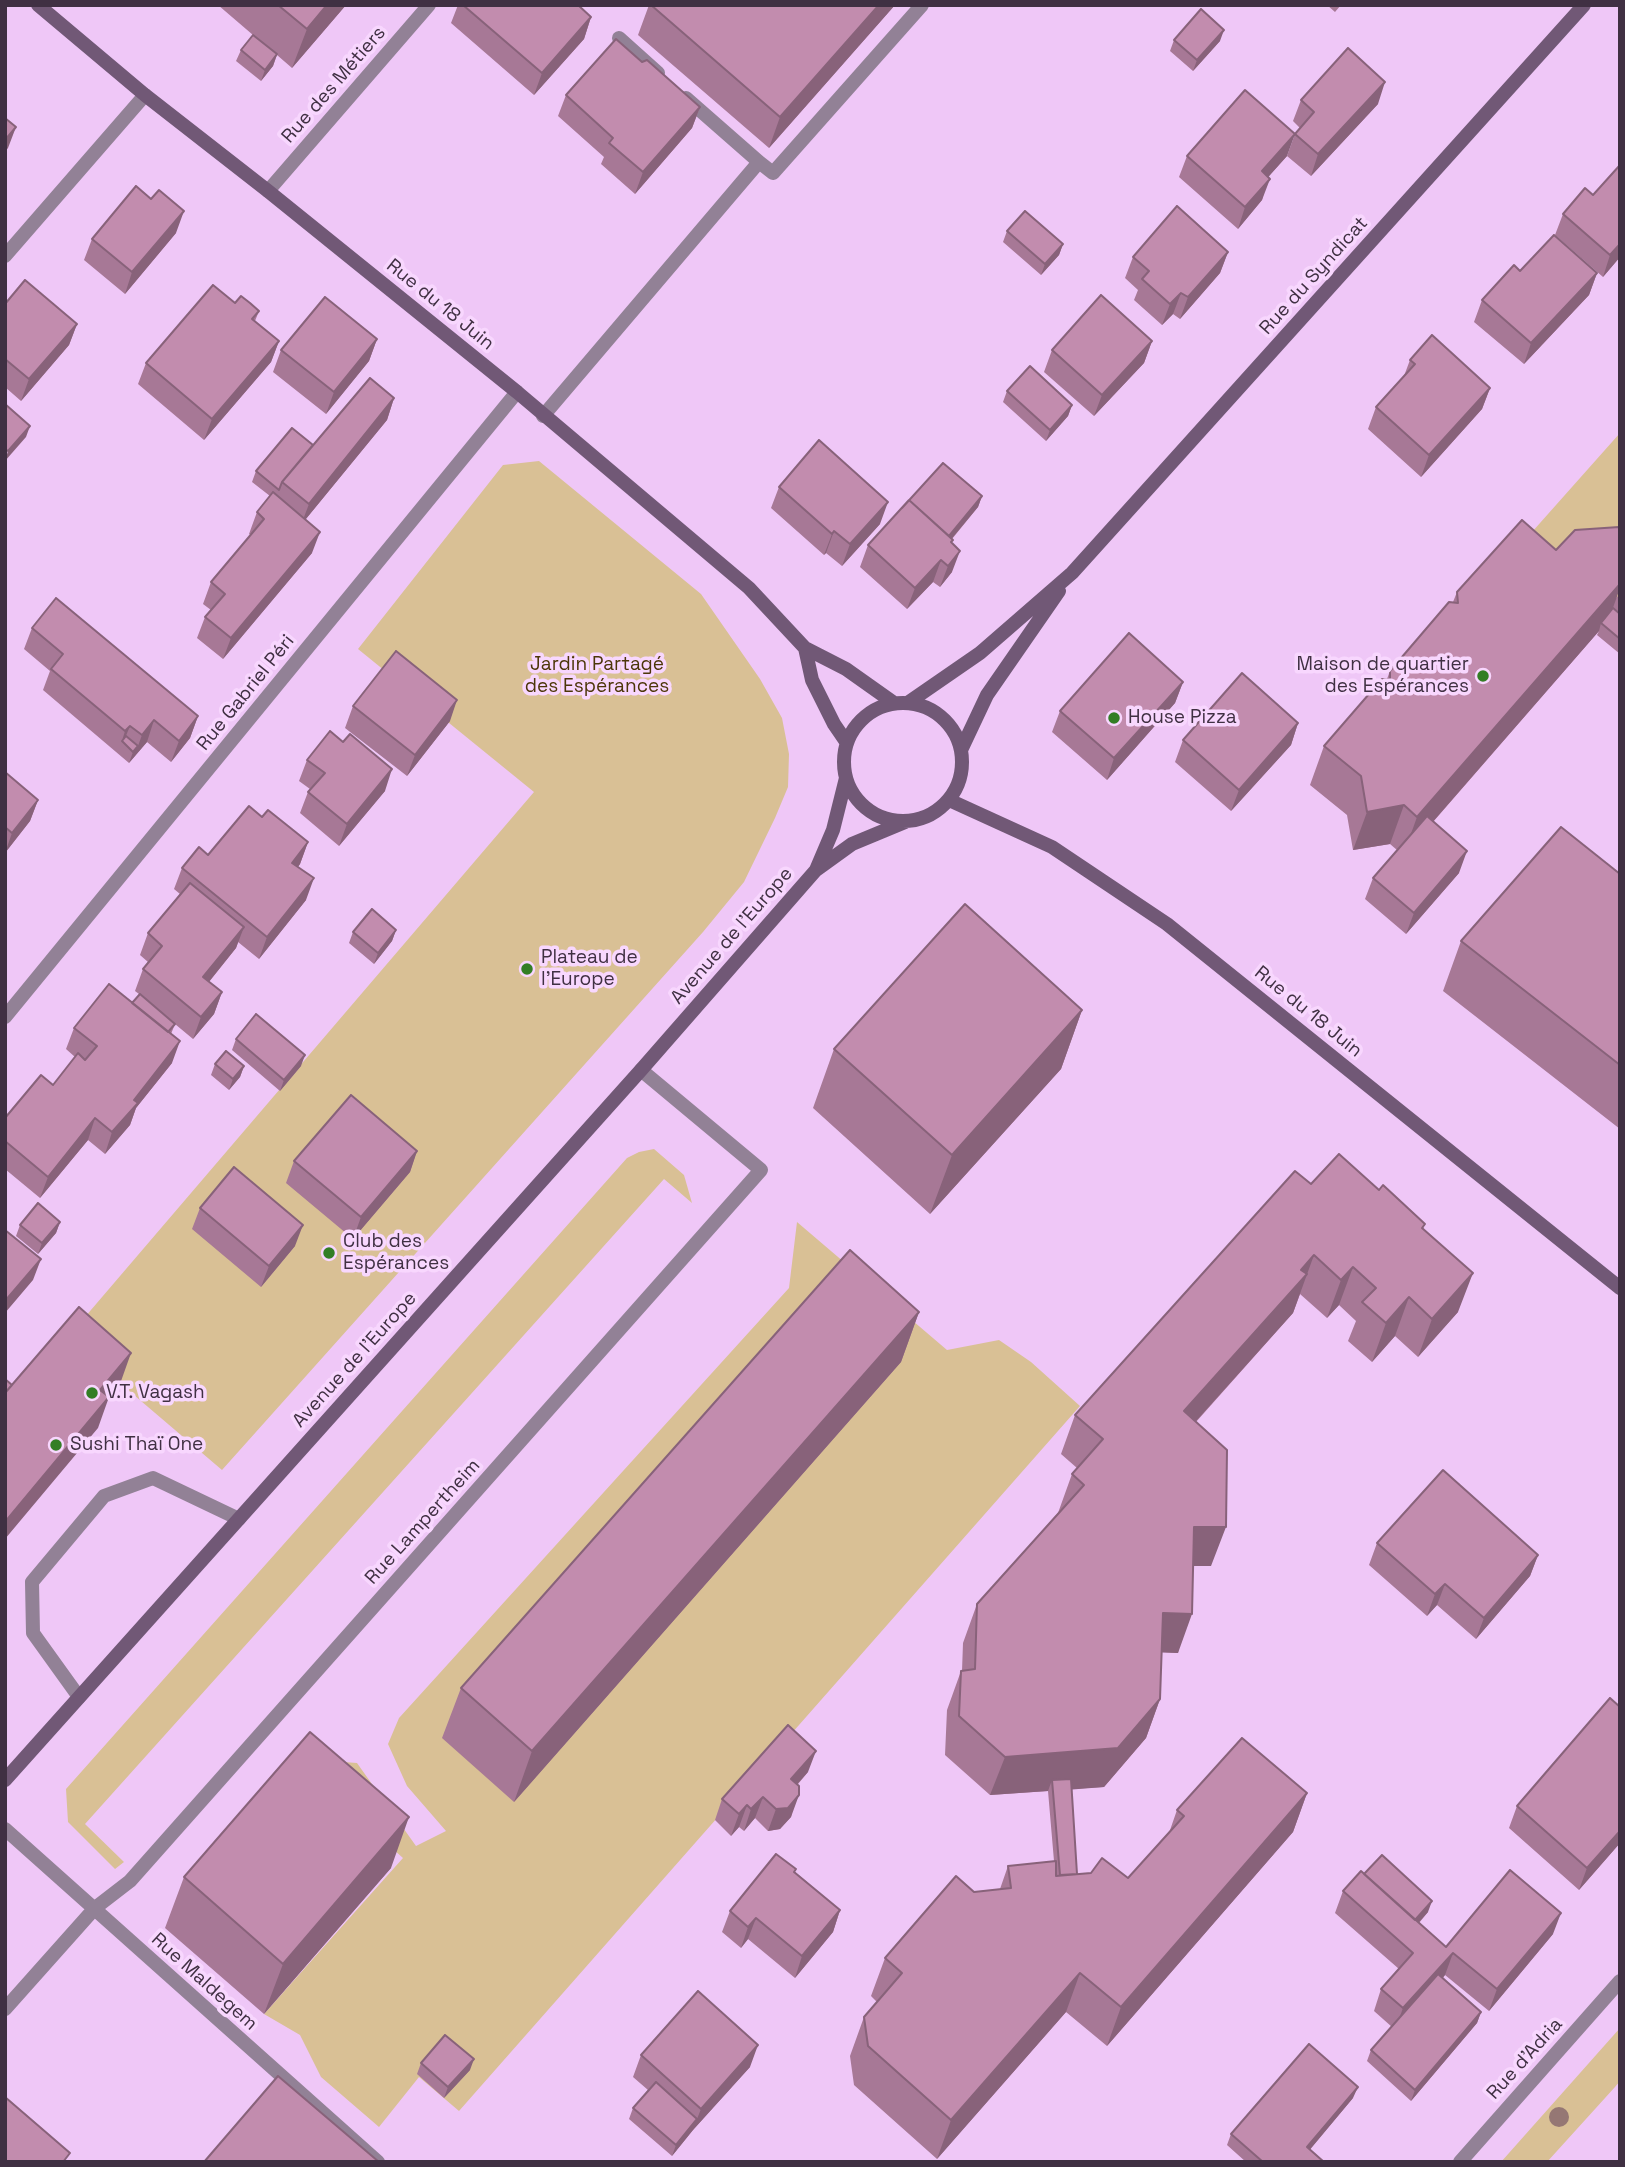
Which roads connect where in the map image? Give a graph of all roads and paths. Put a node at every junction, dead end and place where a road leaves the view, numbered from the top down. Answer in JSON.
{"nodes":[{"id":1,"x":38,"y":5,"type":"edge"},
{"id":2,"x":429,"y":5,"type":"edge"},
{"id":3,"x":922,"y":5,"type":"edge"},
{"id":4,"x":1584,"y":5,"type":"edge"},
{"id":5,"x":618,"y":38,"type":"edge"},
{"id":6,"x":145,"y":94,"type":"junction"},
{"id":7,"x":759,"y":162,"type":"junction"},
{"id":8,"x":268,"y":191,"type":"junction"},
{"id":9,"x":5,"y":256,"type":"edge"},
{"id":10,"x":516,"y":392,"type":"junction"},
{"id":11,"x":543,"y":416,"type":"junction"},
{"id":12,"x":1072,"y":573,"type":"junction"},
{"id":13,"x":805,"y":648,"type":"junction"},
{"id":14,"x":902,"y":703,"type":"junction"},
{"id":15,"x":847,"y":743,"type":"junction"},
{"id":16,"x":962,"y":748,"type":"junction"},
{"id":17,"x":846,"y":778,"type":"junction"},
{"id":18,"x":949,"y":800,"type":"junction"},
{"id":19,"x":905,"y":822,"type":"junction"},
{"id":20,"x":816,"y":870,"type":"junction"},
{"id":21,"x":5,"y":1017,"type":"edge"},
{"id":22,"x":641,"y":1070,"type":"junction"},
{"id":23,"x":1620,"y":1288,"type":"edge"},
{"id":24,"x":239,"y":1519,"type":"junction"},
{"id":25,"x":79,"y":1697,"type":"junction"},
{"id":26,"x":5,"y":1780,"type":"edge"},
{"id":27,"x":5,"y":1829,"type":"edge"},
{"id":28,"x":95,"y":1908,"type":"junction"},
{"id":29,"x":1620,"y":1981,"type":"edge"},
{"id":30,"x":5,"y":2009,"type":"edge"},
{"id":31,"x":378,"y":2162,"type":"edge"},
{"id":32,"x":1460,"y":2162,"type":"edge"}],
"edges":[{"from":1,"to":6,"type":"street","name":"Rue du 18 Juin"},
{"from":2,"to":8,"type":"street","name":"Rue des Métiers"},
{"from":3,"to":7,"type":"street"},
{"from":4,"to":12,"type":"street","name":"Rue du Syndicat"},
{"from":5,"to":7,"type":"street"},
{"from":6,"to":8,"type":"street","name":"Rue du 18 Juin"},
{"from":6,"to":9,"type":"street"},
{"from":7,"to":11,"type":"street"},
{"from":8,"to":10,"type":"street","name":"Rue du 18 Juin"},
{"from":10,"to":11,"type":"street","name":"Rue du 18 Juin"},
{"from":10,"to":21,"type":"street","name":"Rue Gabriel Péri"},
{"from":11,"to":13,"type":"street","name":"Rue du 18 Juin"},
{"from":12,"to":14,"type":"street","name":"Rue du Syndicat"},
{"from":12,"to":16,"type":"street","name":"Rue du Syndicat"},
{"from":13,"to":14,"type":"street","name":"Rue du 18 Juin"},
{"from":13,"to":15,"type":"street","name":"Rue du 18 Juin"},
{"from":14,"to":15,"type":"street"},
{"from":14,"to":16,"type":"street"},
{"from":15,"to":17,"type":"street"},
{"from":16,"to":18,"type":"street"},
{"from":17,"to":19,"type":"street"},
{"from":17,"to":20,"type":"street","name":"Avenue de l'Europe"},
{"from":18,"to":19,"type":"street"},
{"from":18,"to":23,"type":"street","name":"Rue du 18 Juin"},
{"from":19,"to":20,"type":"street","name":"Avenue de l'Europe"},
{"from":20,"to":22,"type":"street","name":"Avenue de l'Europe"},
{"from":22,"to":24,"type":"street","name":"Avenue de l'Europe"},
{"from":22,"to":28,"type":"street","name":"Rue Lampertheim"},
{"from":24,"to":25,"type":"street","name":"Avenue de l'Europe"},
{"from":24,"to":25,"type":"street"},
{"from":25,"to":26,"type":"street","name":"Avenue de l'Europe"},
{"from":27,"to":28,"type":"street","name":"Rue Maldegem"},
{"from":28,"to":30,"type":"street","name":"Rue Lampertheim"},
{"from":28,"to":31,"type":"street","name":"Rue Maldegem"},
{"from":29,"to":32,"type":"street","name":"Rue d'Adria"}]}
